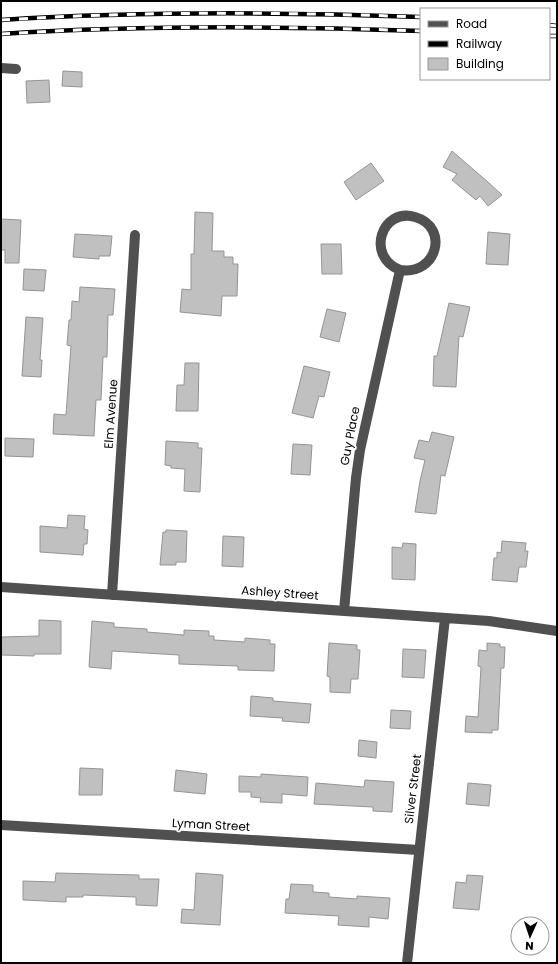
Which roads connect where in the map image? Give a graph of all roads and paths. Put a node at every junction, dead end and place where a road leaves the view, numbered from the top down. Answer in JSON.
{"nodes":[{"id":1,"x":1,"y":68,"type":"edge"},
{"id":2,"x":16,"y":69,"type":"dead end"},
{"id":3,"x":136,"y":235,"type":"dead end"},
{"id":4,"x":400,"y":270,"type":"junction"},
{"id":5,"x":1,"y":587,"type":"edge"},
{"id":6,"x":112,"y":594,"type":"junction"},
{"id":7,"x":344,"y":610,"type":"junction"},
{"id":8,"x":444,"y":618,"type":"junction"},
{"id":9,"x":557,"y":631,"type":"edge"},
{"id":10,"x":1,"y":825,"type":"edge"},
{"id":11,"x":419,"y":850,"type":"junction"},
{"id":12,"x":407,"y":963,"type":"edge"}],
"edges":[{"from":1,"to":2,"type":"street"},
{"from":3,"to":6,"type":"street","name":"Elm Avenue"},
{"from":4,"to":4,"type":"street"},
{"from":4,"to":7,"type":"street","name":"Guy Place"},
{"from":5,"to":6,"type":"street","name":"Ashley Street"},
{"from":6,"to":7,"type":"street","name":"Ashley Street"},
{"from":7,"to":8,"type":"street","name":"Ashley Street"},
{"from":8,"to":9,"type":"street","name":"Ashley Street"},
{"from":8,"to":11,"type":"street","name":"Silver Street"},
{"from":10,"to":11,"type":"street","name":"Lyman Street"},
{"from":11,"to":12,"type":"street","name":"Silver Street"}]}
